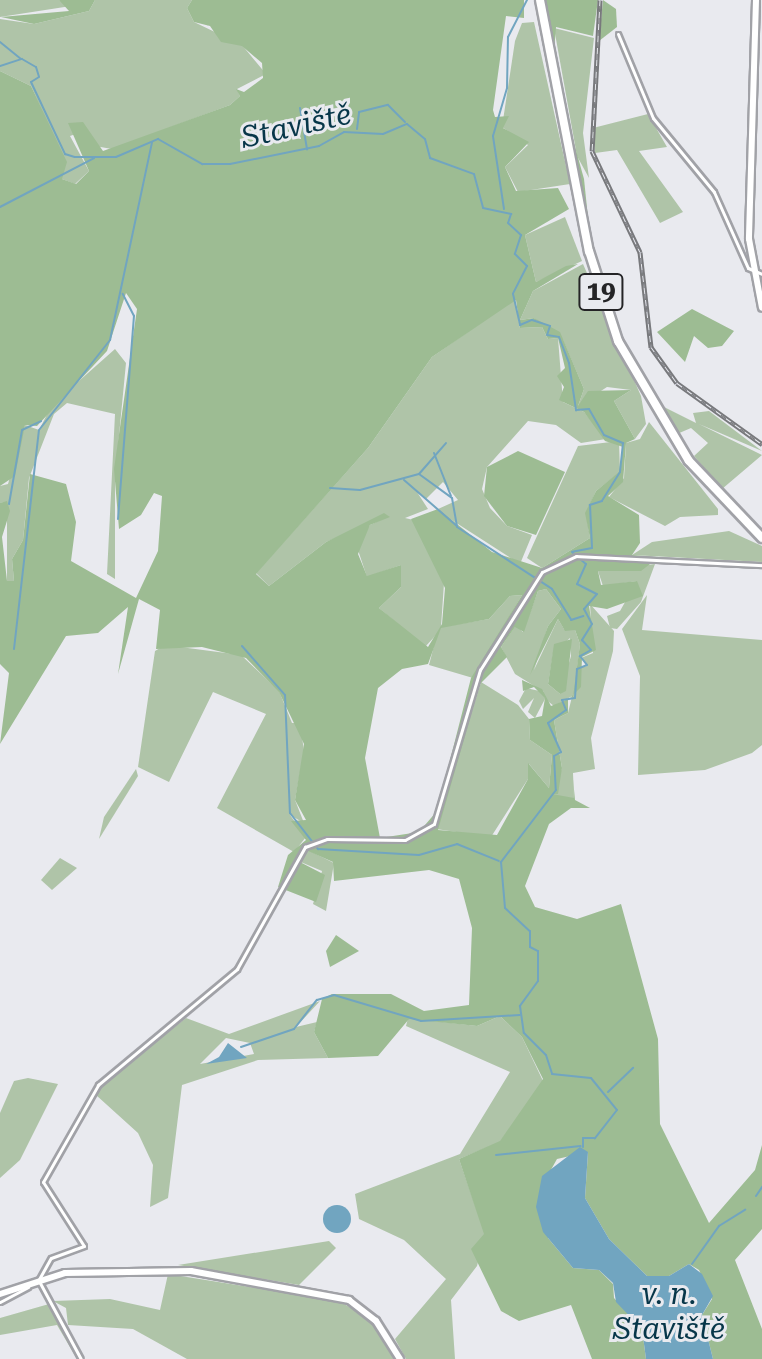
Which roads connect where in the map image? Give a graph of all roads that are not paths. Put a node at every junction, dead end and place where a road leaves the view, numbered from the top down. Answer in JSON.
{"nodes":[{"id":1,"x":540,"y":0,"type":"edge"},
{"id":2,"x":756,"y":0,"type":"edge"},
{"id":3,"x":618,"y":34,"type":"dead end"},
{"id":4,"x":751,"y":270,"type":"junction"},
{"id":5,"x":762,"y":274,"type":"edge"},
{"id":6,"x":762,"y":308,"type":"edge"},
{"id":7,"x":762,"y":538,"type":"edge"},
{"id":8,"x":762,"y":565,"type":"edge"},
{"id":9,"x":38,"y":1279,"type":"junction"},
{"id":10,"x":0,"y":1294,"type":"edge"},
{"id":11,"x":0,"y":1302,"type":"edge"},
{"id":12,"x":81,"y":1359,"type":"edge"},
{"id":13,"x":400,"y":1359,"type":"edge"}],
"edges":[{"from":1,"to":7,"type":"main road","number":"19"},
{"from":2,"to":4,"type":"main road"},
{"from":3,"to":4,"type":"street"},
{"from":4,"to":5,"type":"street"},
{"from":4,"to":6,"type":"main road"},
{"from":8,"to":9,"type":"street"},
{"from":9,"to":10,"type":"main road"},
{"from":9,"to":11,"type":"street"},
{"from":9,"to":12,"type":"street"},
{"from":9,"to":13,"type":"main road"}]}
